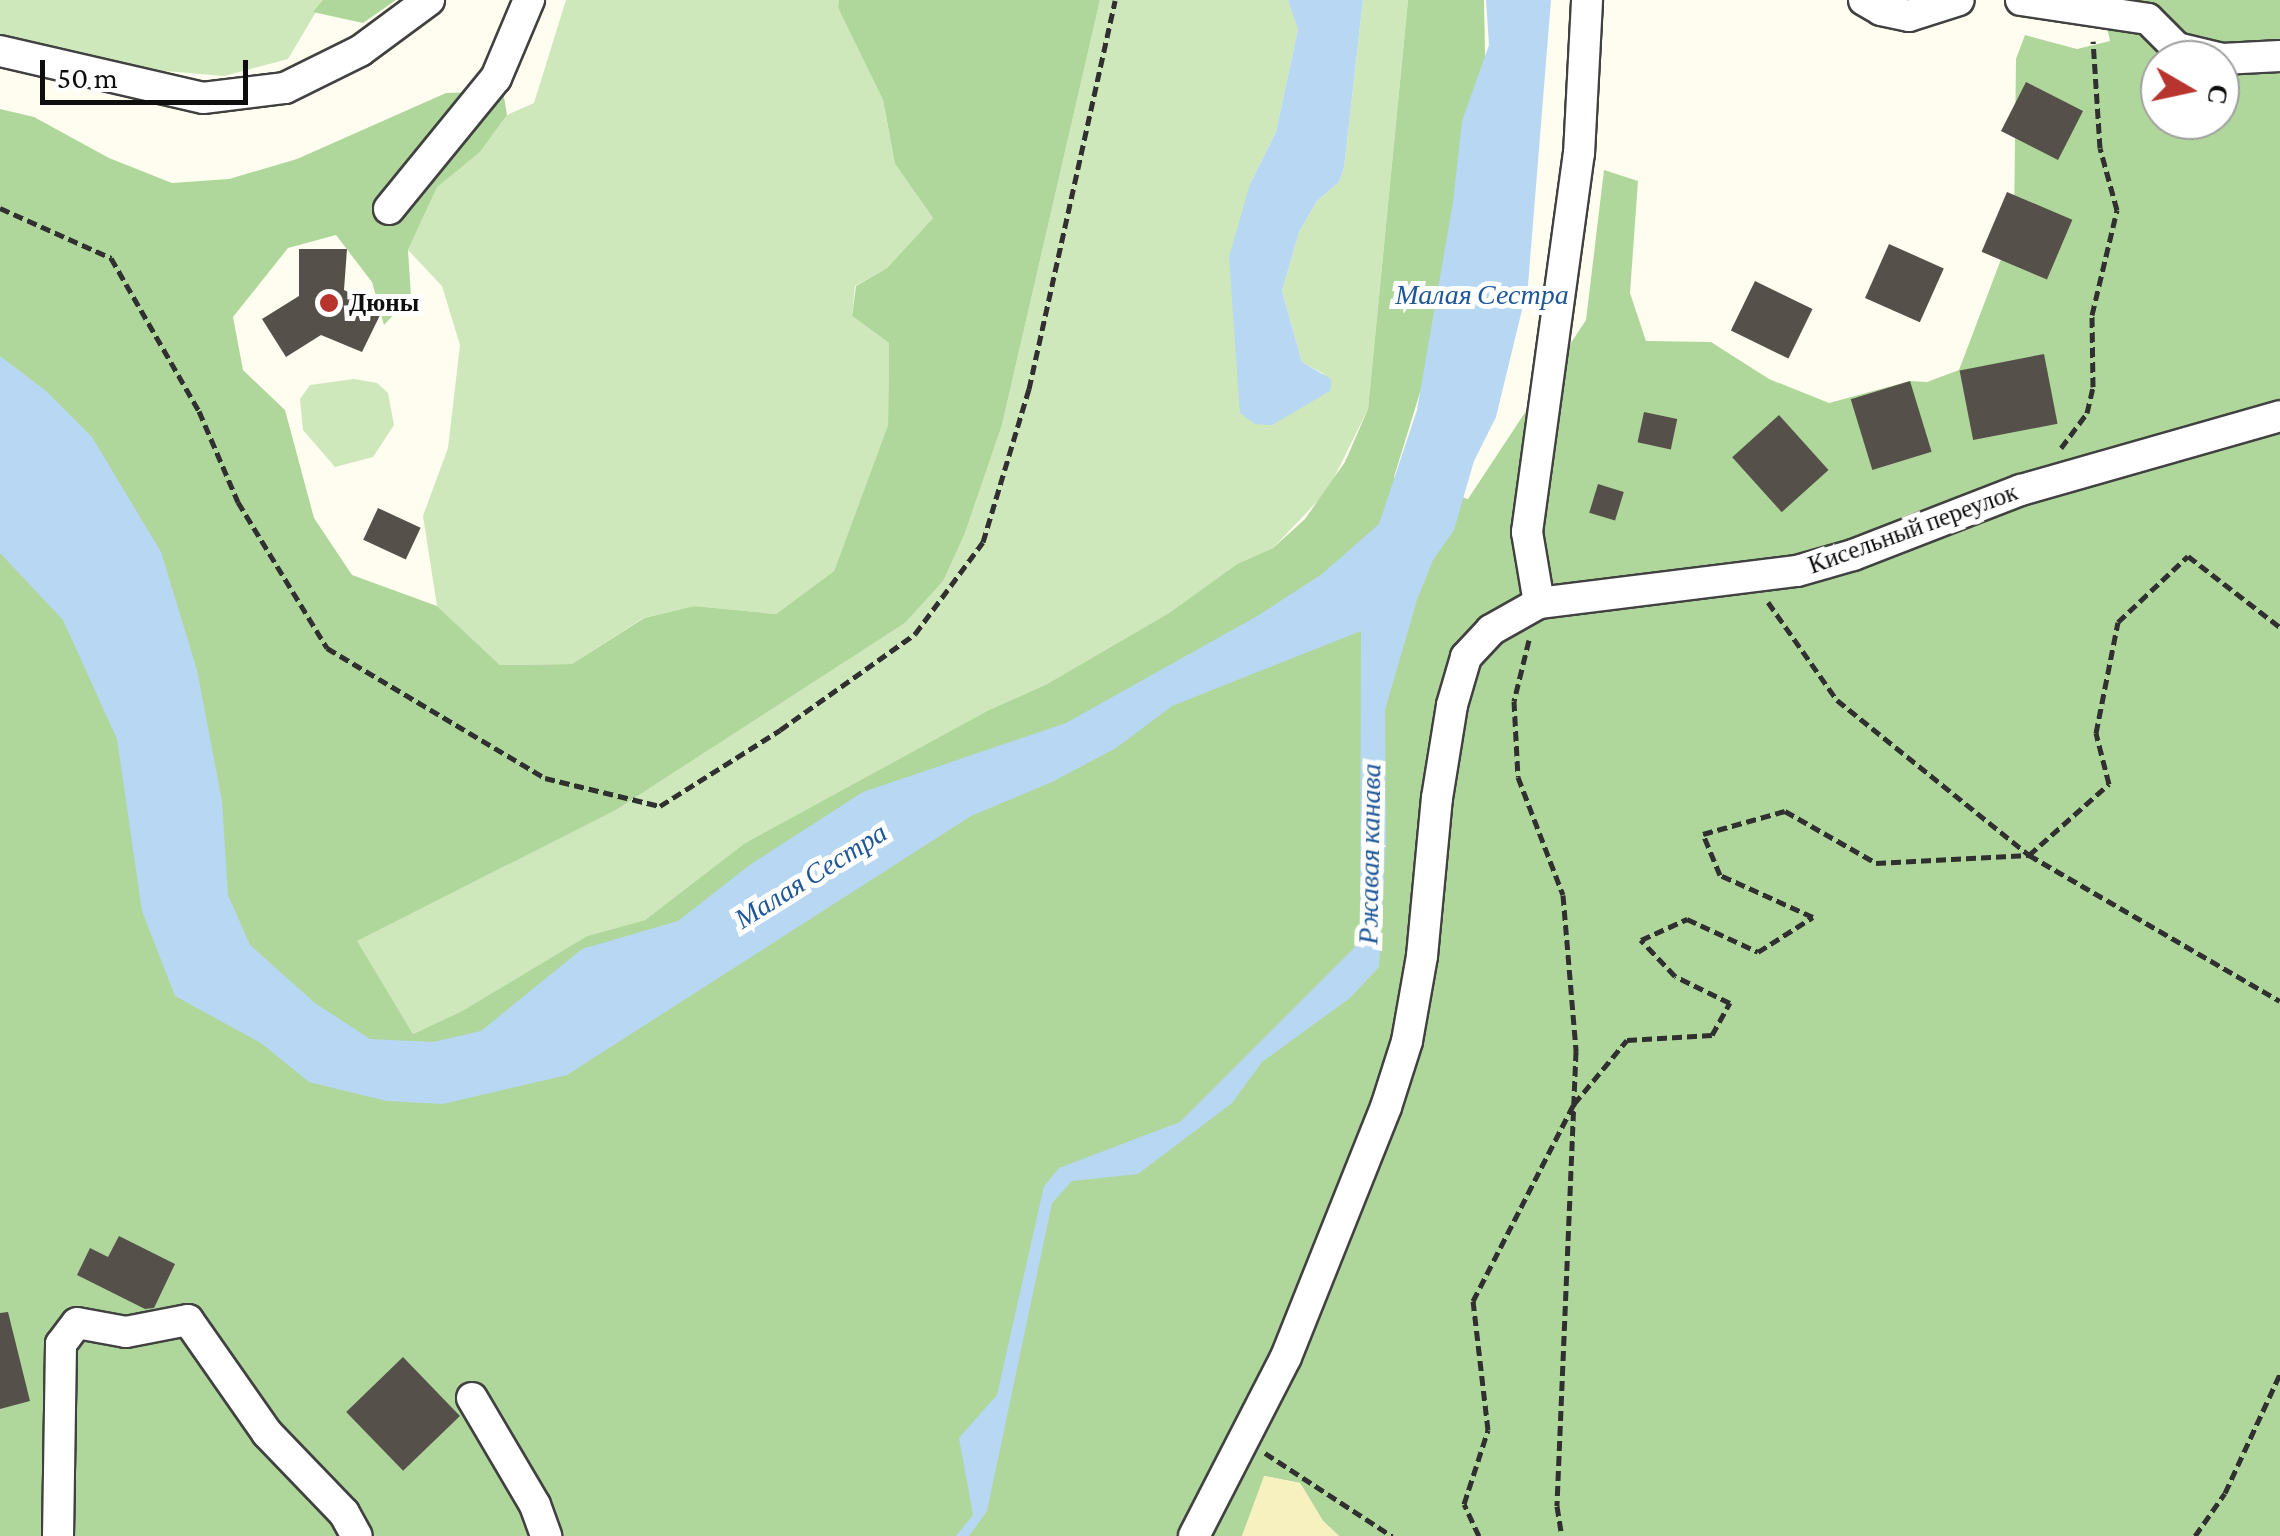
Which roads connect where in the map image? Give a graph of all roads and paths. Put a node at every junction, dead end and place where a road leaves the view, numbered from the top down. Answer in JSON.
{"nodes":[{"id":1,"x":429,"y":0,"type":"edge"},
{"id":2,"x":529,"y":0,"type":"edge"},
{"id":3,"x":1116,"y":0,"type":"edge"},
{"id":4,"x":1587,"y":0,"type":"edge"},
{"id":5,"x":1864,"y":0,"type":"edge"},
{"id":6,"x":1958,"y":0,"type":"edge"},
{"id":7,"x":2021,"y":0,"type":"edge"},
{"id":8,"x":2091,"y":10,"type":"junction"},
{"id":9,"x":0,"y":51,"type":"edge"},
{"id":10,"x":2280,"y":56,"type":"edge"},
{"id":11,"x":0,"y":208,"type":"edge"},
{"id":12,"x":389,"y":209,"type":"dead end"},
{"id":13,"x":2280,"y":416,"type":"edge"},
{"id":14,"x":2038,"y":484,"type":"junction"},
{"id":15,"x":1751,"y":577,"type":"junction"},
{"id":16,"x":1539,"y":603,"type":"junction"},
{"id":17,"x":2280,"y":626,"type":"edge"},
{"id":18,"x":2029,"y":855,"type":"junction"},
{"id":19,"x":2280,"y":1001,"type":"edge"},
{"id":20,"x":1574,"y":1104,"type":"junction"},
{"id":21,"x":2280,"y":1374,"type":"edge"},
{"id":22,"x":472,"y":1398,"type":"dead end"},
{"id":23,"x":1246,"y":1441,"type":"junction"},
{"id":24,"x":58,"y":1536,"type":"edge"},
{"id":25,"x":357,"y":1536,"type":"edge"},
{"id":26,"x":546,"y":1536,"type":"edge"},
{"id":27,"x":1194,"y":1536,"type":"edge"},
{"id":28,"x":1392,"y":1536,"type":"edge"},
{"id":29,"x":1479,"y":1536,"type":"edge"},
{"id":30,"x":1562,"y":1536,"type":"edge"},
{"id":31,"x":2195,"y":1536,"type":"edge"}],
"edges":[{"from":1,"to":9,"type":"street"},
{"from":2,"to":12,"type":"street"},
{"from":3,"to":11,"type":"path"},
{"from":4,"to":16,"type":"street"},
{"from":5,"to":6,"type":"street"},
{"from":7,"to":8,"type":"street"},
{"from":8,"to":10,"type":"street"},
{"from":8,"to":14,"type":"path"},
{"from":13,"to":14,"type":"street","name":"Кисельный переулок"},
{"from":14,"to":15,"type":"street","name":"Кисельный переулок"},
{"from":15,"to":16,"type":"street","name":"Кисельный переулок"},
{"from":15,"to":18,"type":"path"},
{"from":16,"to":20,"type":"path"},
{"from":16,"to":23,"type":"street"},
{"from":17,"to":18,"type":"path"},
{"from":18,"to":19,"type":"path"},
{"from":18,"to":20,"type":"path"},
{"from":20,"to":29,"type":"path"},
{"from":20,"to":30,"type":"path"},
{"from":21,"to":31,"type":"path"},
{"from":22,"to":26,"type":"street"},
{"from":23,"to":27,"type":"street"},
{"from":23,"to":28,"type":"path"},
{"from":24,"to":25,"type":"street"}]}
